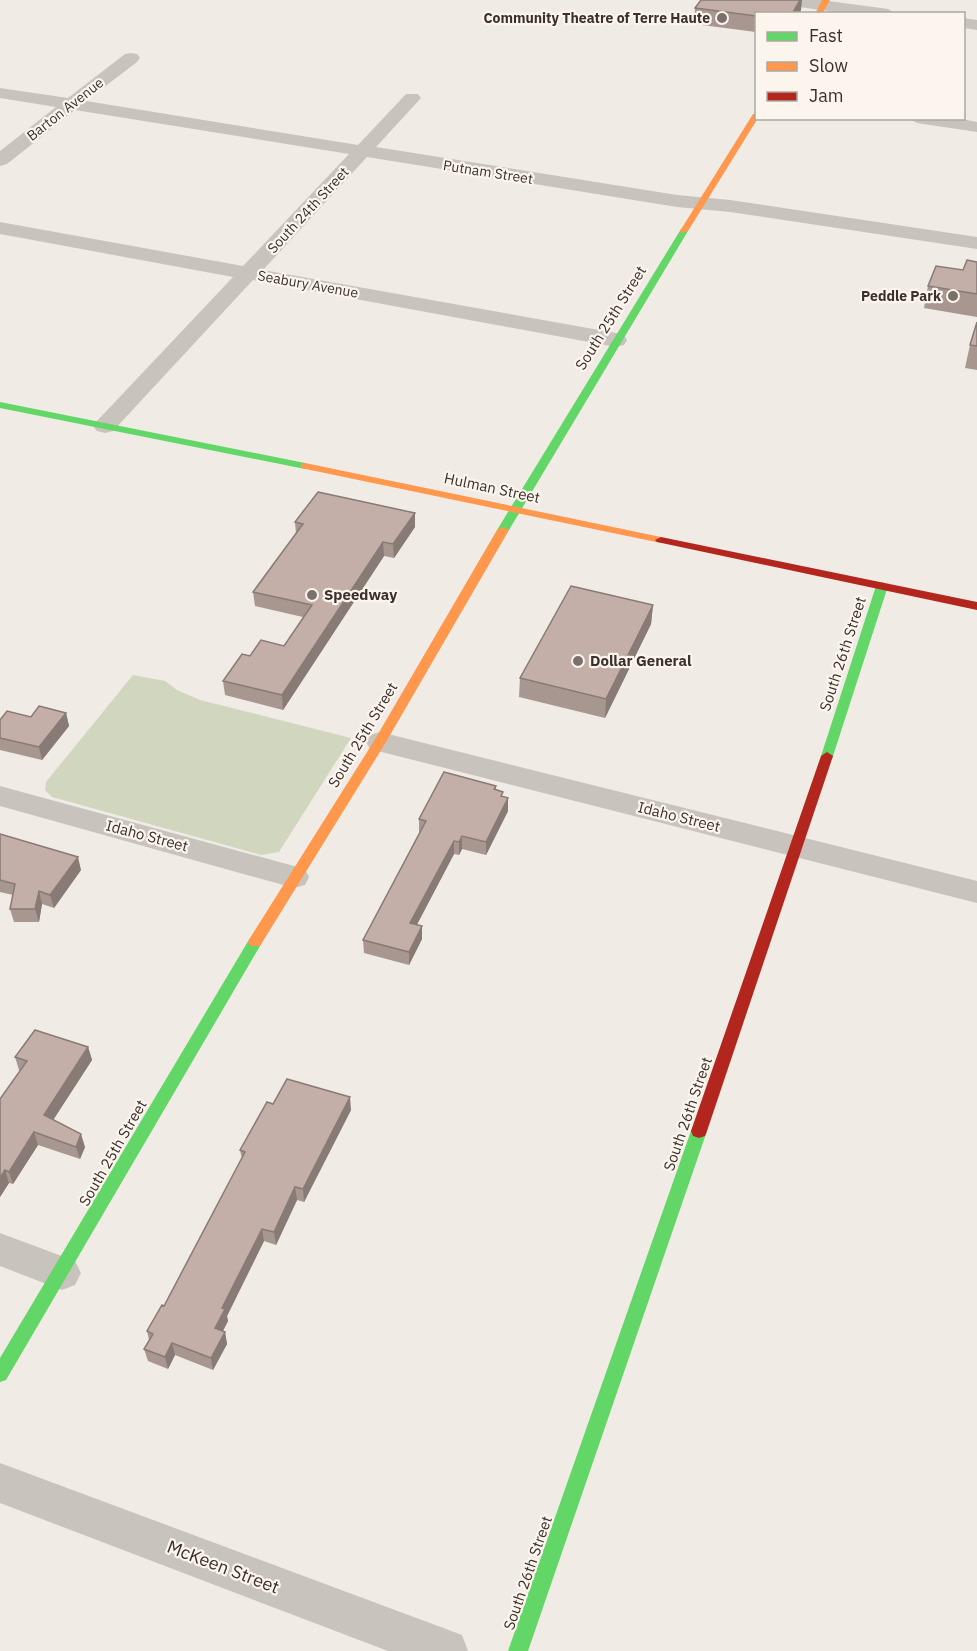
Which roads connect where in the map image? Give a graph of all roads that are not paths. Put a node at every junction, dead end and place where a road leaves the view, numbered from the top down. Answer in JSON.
{"nodes":[{"id":1,"x":785,"y":0,"type":"edge"},
{"id":2,"x":823,"y":6,"type":"edge"},
{"id":3,"x":872,"y":12,"type":"edge"},
{"id":4,"x":130,"y":58,"type":"dead end"},
{"id":5,"x":0,"y":93,"type":"edge"},
{"id":6,"x":412,"y":98,"type":"dead end"},
{"id":7,"x":72,"y":104,"type":"junction"},
{"id":8,"x":755,"y":118,"type":"edge"},
{"id":9,"x":930,"y":120,"type":"edge"},
{"id":10,"x":977,"y":127,"type":"edge"},
{"id":11,"x":363,"y":152,"type":"junction"},
{"id":12,"x":0,"y":160,"type":"edge"},
{"id":13,"x":701,"y":204,"type":"junction"},
{"id":14,"x":0,"y":228,"type":"edge"},
{"id":15,"x":977,"y":243,"type":"edge"},
{"id":16,"x":249,"y":273,"type":"junction"},
{"id":17,"x":616,"y":340,"type":"junction"},
{"id":18,"x":0,"y":405,"type":"edge"},
{"id":19,"x":105,"y":426,"type":"junction"},
{"id":20,"x":514,"y":510,"type":"junction"},
{"id":21,"x":882,"y":586,"type":"junction"},
{"id":22,"x":977,"y":606,"type":"edge"},
{"id":23,"x":380,"y":742,"type":"junction"},
{"id":24,"x":0,"y":796,"type":"edge"},
{"id":25,"x":798,"y":847,"type":"junction"},
{"id":26,"x":294,"y":877,"type":"junction"},
{"id":27,"x":977,"y":892,"type":"edge"},
{"id":28,"x":0,"y":1249,"type":"edge"},
{"id":29,"x":62,"y":1273,"type":"junction"},
{"id":30,"x":0,"y":1374,"type":"edge"},
{"id":31,"x":0,"y":1483,"type":"edge"},
{"id":32,"x":446,"y":1651,"type":"edge"},
{"id":33,"x":518,"y":1651,"type":"edge"}],
"edges":[{"from":1,"to":2,"type":"street"},
{"from":2,"to":3,"type":"street"},
{"from":4,"to":7,"type":"street","name":"Barton Avenue"},
{"from":5,"to":7,"type":"street","name":"Putnam Street"},
{"from":6,"to":11,"type":"street","name":"South 24th Street"},
{"from":7,"to":11,"type":"street","name":"Putnam Street"},
{"from":7,"to":12,"type":"street","name":"Barton Avenue"},
{"from":8,"to":13,"type":"street","name":"South 25th Street"},
{"from":9,"to":10,"type":"street"},
{"from":11,"to":13,"type":"street","name":"Putnam Street"},
{"from":11,"to":16,"type":"street","name":"South 24th Street"},
{"from":13,"to":15,"type":"street","name":"Putnam Street"},
{"from":13,"to":17,"type":"street","name":"South 25th Street"},
{"from":14,"to":16,"type":"street","name":"Seabury Avenue"},
{"from":16,"to":17,"type":"street","name":"Seabury Avenue"},
{"from":16,"to":19,"type":"street","name":"South 24th Street"},
{"from":17,"to":20,"type":"street","name":"South 25th Street"},
{"from":18,"to":19,"type":"street","name":"Hulman Street"},
{"from":19,"to":20,"type":"street","name":"Hulman Street"},
{"from":20,"to":21,"type":"street","name":"Hulman Street"},
{"from":20,"to":23,"type":"street","name":"South 25th Street"},
{"from":21,"to":22,"type":"street","name":"Hulman Street"},
{"from":21,"to":25,"type":"street","name":"South 26th Street"},
{"from":23,"to":25,"type":"street","name":"Idaho Street"},
{"from":23,"to":26,"type":"street","name":"South 25th Street"},
{"from":24,"to":26,"type":"street","name":"Idaho Street"},
{"from":25,"to":27,"type":"street","name":"Idaho Street"},
{"from":25,"to":33,"type":"street","name":"South 26th Street"},
{"from":26,"to":29,"type":"street","name":"South 25th Street"},
{"from":28,"to":29,"type":"street"},
{"from":29,"to":30,"type":"street","name":"South 25th Street"},
{"from":31,"to":32,"type":"street","name":"McKeen Street"}]}
